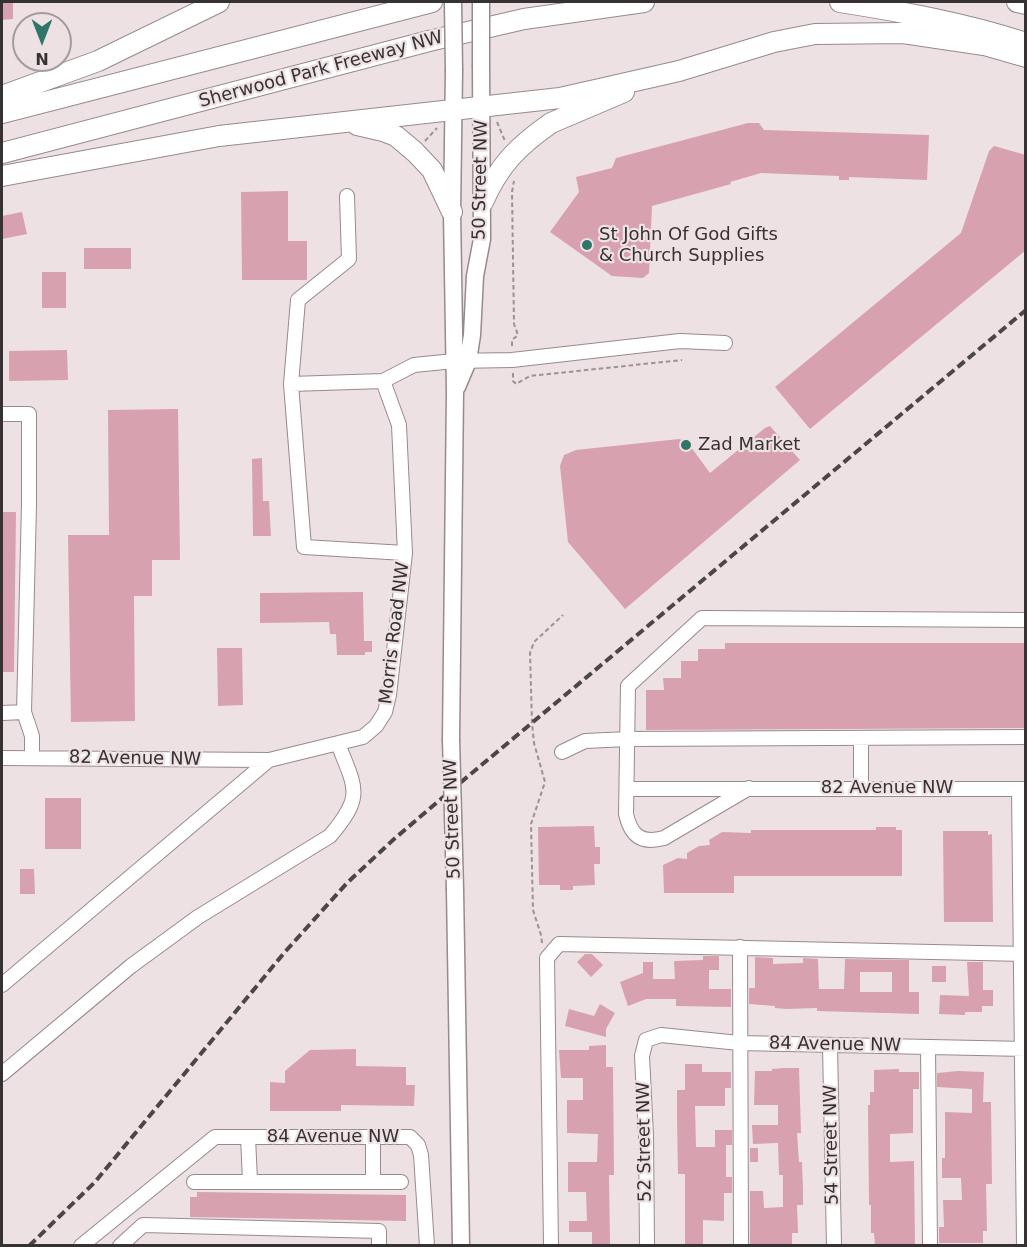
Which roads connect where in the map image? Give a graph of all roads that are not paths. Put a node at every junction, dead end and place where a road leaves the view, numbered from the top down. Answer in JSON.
{"nodes":[{"id":1,"x":219,"y":2,"type":"edge"},
{"id":2,"x":432,"y":2,"type":"edge"},
{"id":3,"x":453,"y":2,"type":"edge"},
{"id":4,"x":481,"y":2,"type":"edge"},
{"id":5,"x":644,"y":2,"type":"edge"},
{"id":6,"x":840,"y":2,"type":"edge"},
{"id":7,"x":1017,"y":2,"type":"edge"},
{"id":8,"x":1026,"y":4,"type":"edge"},
{"id":9,"x":1026,"y":43,"type":"edge"},
{"id":10,"x":1026,"y":57,"type":"edge"},
{"id":11,"x":649,"y":78,"type":"junction"},
{"id":12,"x":2,"y":96,"type":"edge"},
{"id":13,"x":453,"y":109,"type":"junction"},
{"id":14,"x":489,"y":112,"type":"junction"},
{"id":15,"x":2,"y":113,"type":"edge"},
{"id":16,"x":334,"y":122,"type":"junction"},
{"id":17,"x":2,"y":153,"type":"edge"},
{"id":18,"x":2,"y":176,"type":"edge"},
{"id":19,"x":347,"y":196,"type":"dead end"},
{"id":20,"x":483,"y":202,"type":"junction"},
{"id":21,"x":452,"y":212,"type":"junction"},
{"id":22,"x":725,"y":343,"type":"dead end"},
{"id":23,"x":461,"y":361,"type":"junction"},
{"id":24,"x":384,"y":381,"type":"junction"},
{"id":25,"x":291,"y":384,"type":"junction"},
{"id":26,"x":2,"y":414,"type":"edge"},
{"id":27,"x":405,"y":553,"type":"junction"},
{"id":28,"x":1026,"y":620,"type":"edge"},
{"id":29,"x":24,"y":712,"type":"junction"},
{"id":30,"x":2,"y":713,"type":"edge"},
{"id":31,"x":1026,"y":737,"type":"edge"},
{"id":32,"x":861,"y":738,"type":"junction"},
{"id":33,"x":628,"y":739,"type":"junction"},
{"id":34,"x":338,"y":744,"type":"junction"},
{"id":35,"x":562,"y":752,"type":"dead end"},
{"id":36,"x":2,"y":758,"type":"edge"},
{"id":37,"x":32,"y":758,"type":"junction"},
{"id":38,"x":269,"y":760,"type":"junction"},
{"id":39,"x":748,"y":788,"type":"junction"},
{"id":40,"x":861,"y":788,"type":"junction"},
{"id":41,"x":627,"y":789,"type":"junction"},
{"id":42,"x":1022,"y":789,"type":"edge"},
{"id":43,"x":1022,"y":906,"type":"edge"},
{"id":44,"x":740,"y":947,"type":"junction"},
{"id":45,"x":1023,"y":954,"type":"edge"},
{"id":46,"x":2,"y":985,"type":"edge"},
{"id":47,"x":646,"y":1040,"type":"joint"},
{"id":48,"x":739,"y":1043,"type":"junction"},
{"id":49,"x":830,"y":1045,"type":"junction"},
{"id":50,"x":928,"y":1047,"type":"junction"},
{"id":51,"x":1023,"y":1049,"type":"edge"},
{"id":52,"x":2,"y":1074,"type":"edge"},
{"id":53,"x":248,"y":1137,"type":"junction"},
{"id":54,"x":373,"y":1137,"type":"junction"},
{"id":55,"x":250,"y":1181,"type":"junction"},
{"id":56,"x":194,"y":1182,"type":"dead end"},
{"id":57,"x":374,"y":1182,"type":"junction"},
{"id":58,"x":400,"y":1182,"type":"dead end"},
{"id":59,"x":1025,"y":1242,"type":"edge"},
{"id":60,"x":81,"y":1245,"type":"edge"},
{"id":61,"x":120,"y":1245,"type":"edge"},
{"id":62,"x":379,"y":1245,"type":"edge"},
{"id":63,"x":427,"y":1245,"type":"edge"},
{"id":64,"x":461,"y":1245,"type":"edge"},
{"id":65,"x":551,"y":1245,"type":"edge"},
{"id":66,"x":647,"y":1245,"type":"edge"},
{"id":67,"x":741,"y":1245,"type":"edge"},
{"id":68,"x":834,"y":1245,"type":"edge"},
{"id":69,"x":930,"y":1245,"type":"edge"}],
"edges":[{"from":1,"to":12,"type":"highway"},
{"from":2,"to":15,"type":"highway","name":"Sherwood Park Freeway NW"},
{"from":3,"to":13,"type":"main road","name":"50 Street NW","bridge":true},
{"from":4,"to":14,"type":"main road","name":"50 Street NW","bridge":true},
{"from":5,"to":17,"type":"highway","name":"Sherwood Park Freeway NW"},
{"from":6,"to":9,"type":"highway"},
{"from":7,"to":8,"type":"highway"},
{"from":10,"to":11,"type":"highway"},
{"from":11,"to":14,"type":"highway"},
{"from":11,"to":20,"type":"highway"},
{"from":13,"to":14,"type":"highway"},
{"from":13,"to":16,"type":"highway"},
{"from":13,"to":21,"type":"main road","name":"50 Street NW"},
{"from":14,"to":20,"type":"main road","name":"50 Street NW"},
{"from":16,"to":18,"type":"highway"},
{"from":16,"to":21,"type":"highway"},
{"from":19,"to":25,"type":"street"},
{"from":20,"to":23,"type":"main road","name":"50 Street NW"},
{"from":21,"to":23,"type":"main road","name":"50 Street NW"},
{"from":22,"to":23,"type":"street"},
{"from":23,"to":24,"type":"street"},
{"from":23,"to":64,"type":"main road","name":"50 Street NW","bridge":true},
{"from":24,"to":25,"type":"street"},
{"from":24,"to":27,"type":"street","name":"Morris Road NW"},
{"from":25,"to":27,"type":"street"},
{"from":26,"to":29,"type":"street"},
{"from":27,"to":34,"type":"street","name":"Morris Road NW"},
{"from":28,"to":33,"type":"street"},
{"from":29,"to":30,"type":"street"},
{"from":29,"to":37,"type":"street"},
{"from":31,"to":32,"type":"street"},
{"from":32,"to":33,"type":"street"},
{"from":32,"to":40,"type":"street"},
{"from":33,"to":35,"type":"street"},
{"from":33,"to":41,"type":"street"},
{"from":34,"to":38,"type":"street","name":"Morris Road NW"},
{"from":34,"to":52,"type":"street"},
{"from":36,"to":37,"type":"street","name":"82 Avenue NW"},
{"from":37,"to":38,"type":"street","name":"82 Avenue NW"},
{"from":38,"to":46,"type":"street","name":"Morris Road NW"},
{"from":39,"to":40,"type":"street","name":"82 Avenue NW"},
{"from":39,"to":41,"type":"street","name":"82 Avenue NW"},
{"from":39,"to":41,"type":"street"},
{"from":40,"to":42,"type":"street","name":"82 Avenue NW"},
{"from":42,"to":43,"type":"street"},
{"from":43,"to":45,"type":"street"},
{"from":44,"to":45,"type":"street"},
{"from":44,"to":48,"type":"street"},
{"from":44,"to":65,"type":"street"},
{"from":45,"to":51,"type":"street"},
{"from":47,"to":48,"type":"street","name":"84 Avenue NW"},
{"from":47,"to":66,"type":"street","name":"52 Street NW"},
{"from":48,"to":49,"type":"street","name":"84 Avenue NW"},
{"from":48,"to":67,"type":"street"},
{"from":49,"to":50,"type":"street","name":"84 Avenue NW"},
{"from":49,"to":68,"type":"street","name":"54 Street NW"},
{"from":50,"to":51,"type":"street","name":"84 Avenue NW"},
{"from":50,"to":69,"type":"street"},
{"from":51,"to":59,"type":"street"},
{"from":53,"to":54,"type":"street","name":"84 Avenue NW"},
{"from":53,"to":55,"type":"street"},
{"from":53,"to":60,"type":"street","name":"84 Avenue NW"},
{"from":54,"to":57,"type":"street"},
{"from":54,"to":63,"type":"street","name":"84 Avenue NW"},
{"from":55,"to":56,"type":"street"},
{"from":55,"to":57,"type":"street"},
{"from":57,"to":58,"type":"street"},
{"from":61,"to":62,"type":"street"}]}
